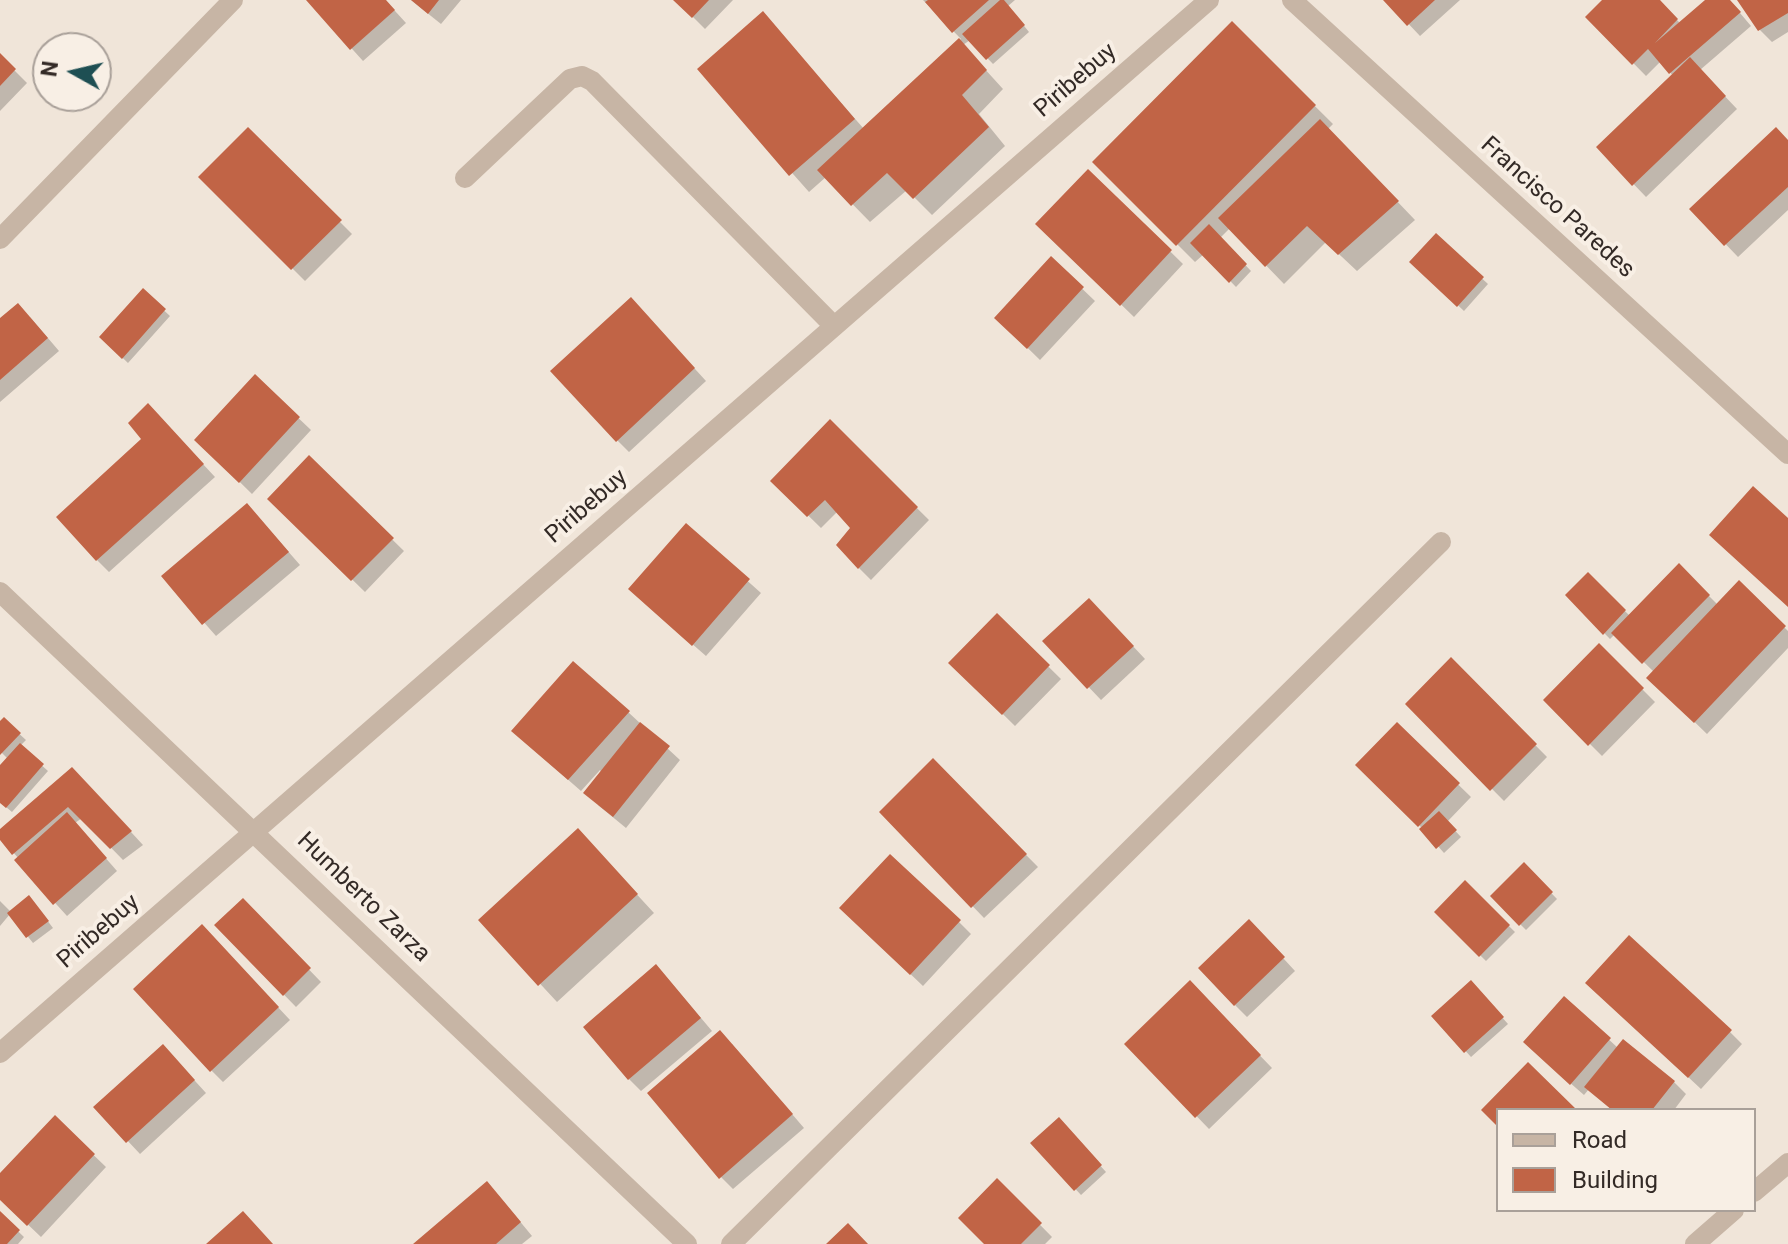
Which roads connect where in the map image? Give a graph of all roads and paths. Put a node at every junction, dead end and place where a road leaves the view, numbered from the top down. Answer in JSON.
{"nodes":[{"id":1,"x":233,"y":0,"type":"edge"},
{"id":2,"x":1209,"y":0,"type":"edge"},
{"id":3,"x":1292,"y":0,"type":"edge"},
{"id":4,"x":465,"y":178,"type":"dead end"},
{"id":5,"x":0,"y":239,"type":"edge"},
{"id":6,"x":834,"y":326,"type":"junction"},
{"id":7,"x":1788,"y":454,"type":"edge"},
{"id":8,"x":1441,"y":542,"type":"dead end"},
{"id":9,"x":0,"y":592,"type":"edge"},
{"id":10,"x":255,"y":831,"type":"junction"},
{"id":11,"x":0,"y":1053,"type":"edge"},
{"id":12,"x":1788,"y":1163,"type":"edge"},
{"id":13,"x":1756,"y":1190,"type":"edge"},
{"id":14,"x":1732,"y":1212,"type":"edge"},
{"id":15,"x":687,"y":1244,"type":"edge"},
{"id":16,"x":731,"y":1244,"type":"edge"},
{"id":17,"x":1695,"y":1244,"type":"edge"}],
"edges":[{"from":1,"to":5,"type":"street"},
{"from":2,"to":6,"type":"street","name":"Piribebuy"},
{"from":3,"to":7,"type":"street","name":"Francisco Paredes"},
{"from":4,"to":6,"type":"street"},
{"from":6,"to":10,"type":"street","name":"Piribebuy"},
{"from":8,"to":16,"type":"street"},
{"from":9,"to":10,"type":"street","name":"Humberto Zarza"},
{"from":10,"to":11,"type":"street","name":"Piribebuy"},
{"from":10,"to":15,"type":"street","name":"Humberto Zarza"},
{"from":12,"to":13,"type":"street"},
{"from":14,"to":17,"type":"street"}]}
